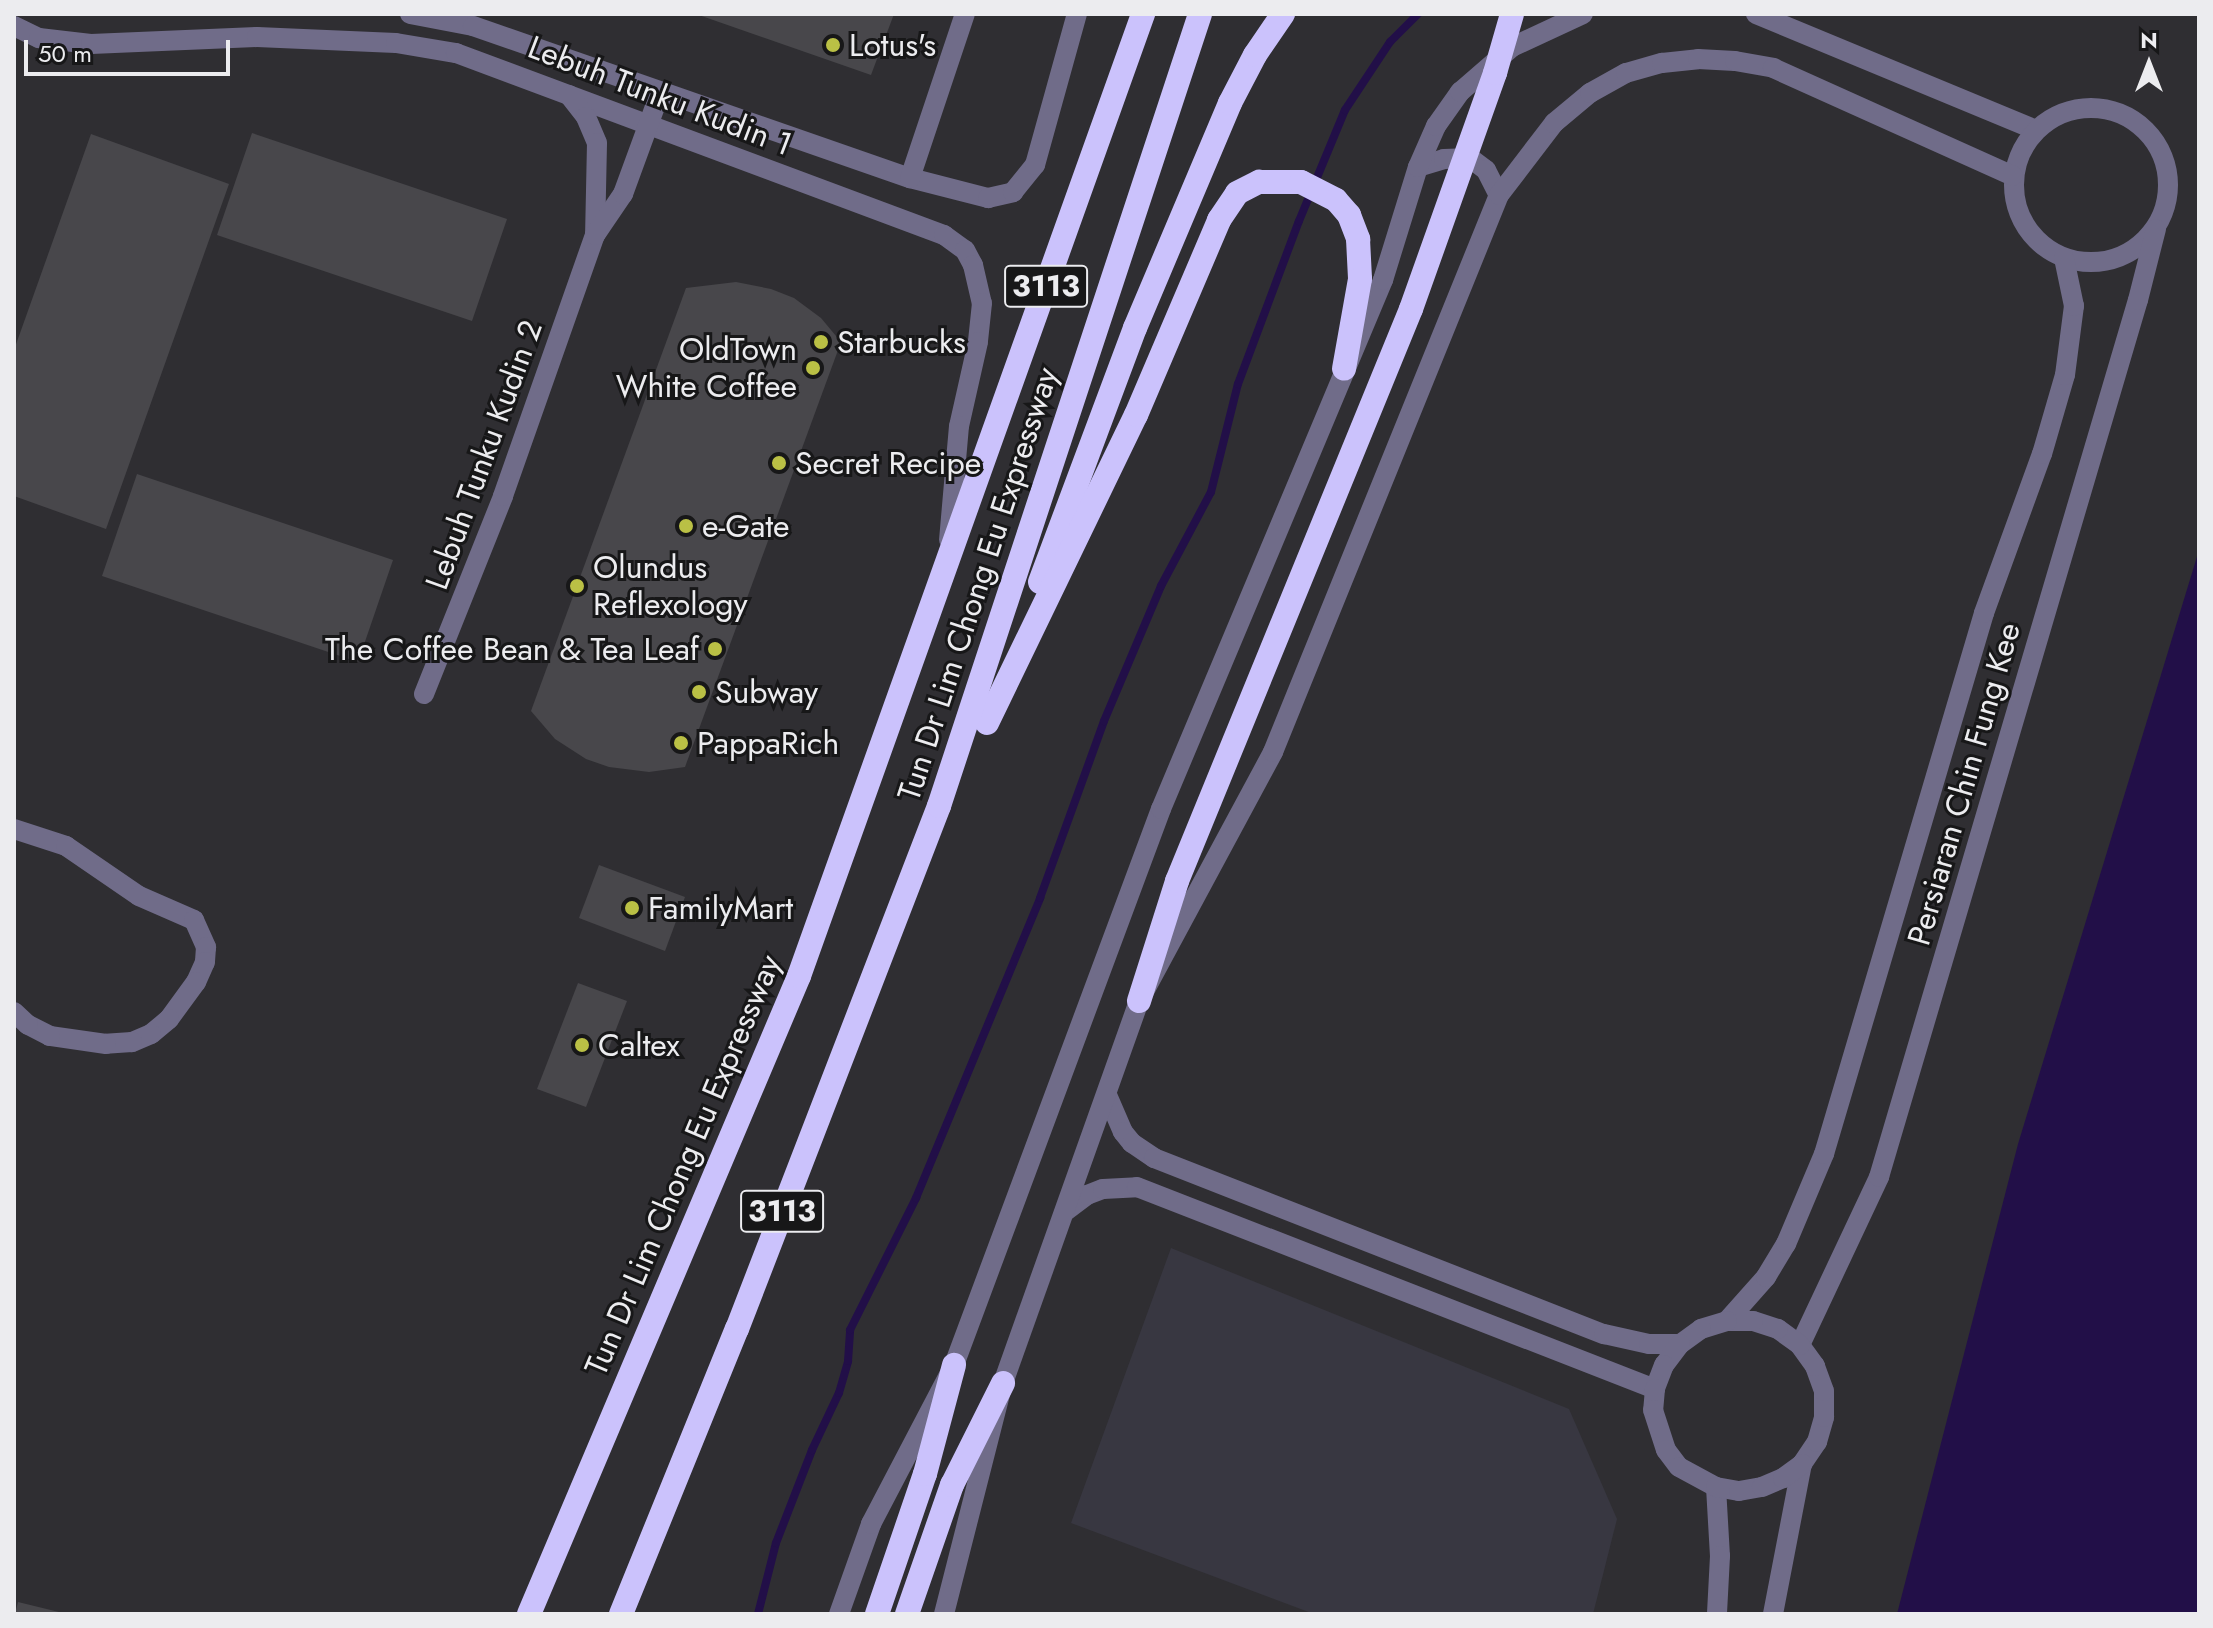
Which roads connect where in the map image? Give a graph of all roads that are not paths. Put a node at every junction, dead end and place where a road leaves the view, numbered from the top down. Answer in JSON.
{"nodes":[{"id":1,"x":410,"y":14,"type":"edge"},
{"id":2,"x":965,"y":14,"type":"edge"},
{"id":3,"x":1077,"y":14,"type":"edge"},
{"id":4,"x":1200,"y":14,"type":"edge"},
{"id":5,"x":1283,"y":14,"type":"edge"},
{"id":6,"x":1512,"y":14,"type":"edge"},
{"id":7,"x":1583,"y":14,"type":"edge"},
{"id":8,"x":1756,"y":14,"type":"edge"},
{"id":9,"x":1143,"y":15,"type":"edge"},
{"id":10,"x":14,"y":26,"type":"edge"},
{"id":11,"x":565,"y":91,"type":"junction"},
{"id":12,"x":660,"y":93,"type":"junction"},
{"id":13,"x":649,"y":125,"type":"junction"},
{"id":14,"x":2036,"y":130,"type":"junction"},
{"id":15,"x":1418,"y":167,"type":"junction"},
{"id":16,"x":2013,"y":176,"type":"junction"},
{"id":17,"x":910,"y":178,"type":"junction"},
{"id":18,"x":1499,"y":195,"type":"junction"},
{"id":19,"x":2156,"y":229,"type":"junction"},
{"id":20,"x":595,"y":235,"type":"junction"},
{"id":21,"x":2064,"y":258,"type":"junction"},
{"id":22,"x":1344,"y":369,"type":"junction"},
{"id":23,"x":948,"y":556,"type":"junction"},
{"id":24,"x":424,"y":694,"type":"dead end"},
{"id":25,"x":987,"y":723,"type":"junction"},
{"id":26,"x":939,"y":806,"type":"junction"},
{"id":27,"x":14,"y":829,"type":"edge"},
{"id":28,"x":1139,"y":1001,"type":"junction"},
{"id":29,"x":14,"y":1012,"type":"edge"},
{"id":30,"x":1107,"y":1095,"type":"junction"},
{"id":31,"x":1067,"y":1211,"type":"junction"},
{"id":32,"x":1727,"y":1321,"type":"junction"},
{"id":33,"x":1680,"y":1344,"type":"junction"},
{"id":34,"x":1800,"y":1345,"type":"junction"},
{"id":35,"x":954,"y":1365,"type":"junction"},
{"id":36,"x":1003,"y":1383,"type":"junction"},
{"id":37,"x":1655,"y":1389,"type":"junction"},
{"id":38,"x":1802,"y":1464,"type":"junction"},
{"id":39,"x":1716,"y":1487,"type":"junction"},
{"id":40,"x":529,"y":1614,"type":"edge"},
{"id":41,"x":621,"y":1614,"type":"edge"},
{"id":42,"x":839,"y":1614,"type":"edge"},
{"id":43,"x":877,"y":1614,"type":"edge"},
{"id":44,"x":907,"y":1614,"type":"edge"},
{"id":45,"x":944,"y":1614,"type":"edge"},
{"id":46,"x":1717,"y":1614,"type":"edge"},
{"id":47,"x":1773,"y":1614,"type":"edge"}],
"edges":[{"from":1,"to":12,"type":"street","name":"Lebuh Tunku Kudin 1"},
{"from":2,"to":17,"type":"street"},
{"from":3,"to":17,"type":"street","name":"Lebuh Tunku Kudin 1"},
{"from":4,"to":26,"type":"highway","name":"Tun Dr Lim Chong Eu Expressway","number":"3113"},
{"from":5,"to":25,"type":"highway"},
{"from":6,"to":28,"type":"highway","bridge":true},
{"from":7,"to":15,"type":"street"},
{"from":8,"to":14,"type":"street"},
{"from":9,"to":23,"type":"highway","name":"Tun Dr Lim Chong Eu Expressway","number":"3113"},
{"from":10,"to":11,"type":"street","name":"Lebuh Tunku Kudin 1"},
{"from":11,"to":13,"type":"street","name":"Lebuh Tunku Kudin 1"},
{"from":11,"to":20,"type":"street","name":"Lebuh Tunku Kudin 2"},
{"from":12,"to":13,"type":"street","name":"Lebuh Tunku Kudin 2"},
{"from":12,"to":17,"type":"street","name":"Lebuh Tunku Kudin 1"},
{"from":13,"to":20,"type":"street","name":"Lebuh Tunku Kudin 2"},
{"from":13,"to":23,"type":"street","name":"Lebuh Tunku Kudin 1"},
{"from":14,"to":16,"type":"street"},
{"from":14,"to":19,"type":"street"},
{"from":15,"to":18,"type":"street"},
{"from":15,"to":22,"type":"street"},
{"from":16,"to":18,"type":"street"},
{"from":16,"to":21,"type":"street"},
{"from":18,"to":28,"type":"street"},
{"from":19,"to":21,"type":"street"},
{"from":19,"to":34,"type":"street","name":"Persiaran Chin Fung Kee"},
{"from":20,"to":24,"type":"street","name":"Lebuh Tunku Kudin 2"},
{"from":21,"to":32,"type":"street","name":"Persiaran Chin Fung Kee"},
{"from":22,"to":25,"type":"highway"},
{"from":22,"to":35,"type":"street"},
{"from":23,"to":40,"type":"highway","name":"Tun Dr Lim Chong Eu Expressway","number":"3113"},
{"from":25,"to":26,"type":"highway"},
{"from":26,"to":41,"type":"highway","name":"Tun Dr Lim Chong Eu Expressway","number":"3113"},
{"from":27,"to":29,"type":"street"},
{"from":28,"to":30,"type":"street"},
{"from":30,"to":31,"type":"street"},
{"from":30,"to":33,"type":"street"},
{"from":31,"to":36,"type":"street"},
{"from":31,"to":37,"type":"street"},
{"from":32,"to":33,"type":"street","name":"Persiaran Chin Fung Kee"},
{"from":32,"to":34,"type":"street","name":"Persiaran Chin Fung Kee"},
{"from":33,"to":37,"type":"street","name":"Persiaran Chin Fung Kee"},
{"from":34,"to":38,"type":"street","name":"Persiaran Chin Fung Kee"},
{"from":35,"to":42,"type":"street"},
{"from":35,"to":43,"type":"highway"},
{"from":36,"to":44,"type":"highway"},
{"from":36,"to":45,"type":"street"},
{"from":37,"to":39,"type":"street"},
{"from":38,"to":39,"type":"street"},
{"from":38,"to":47,"type":"street","name":"Persiaran Chin Fung Kee"},
{"from":39,"to":46,"type":"street"}]}
